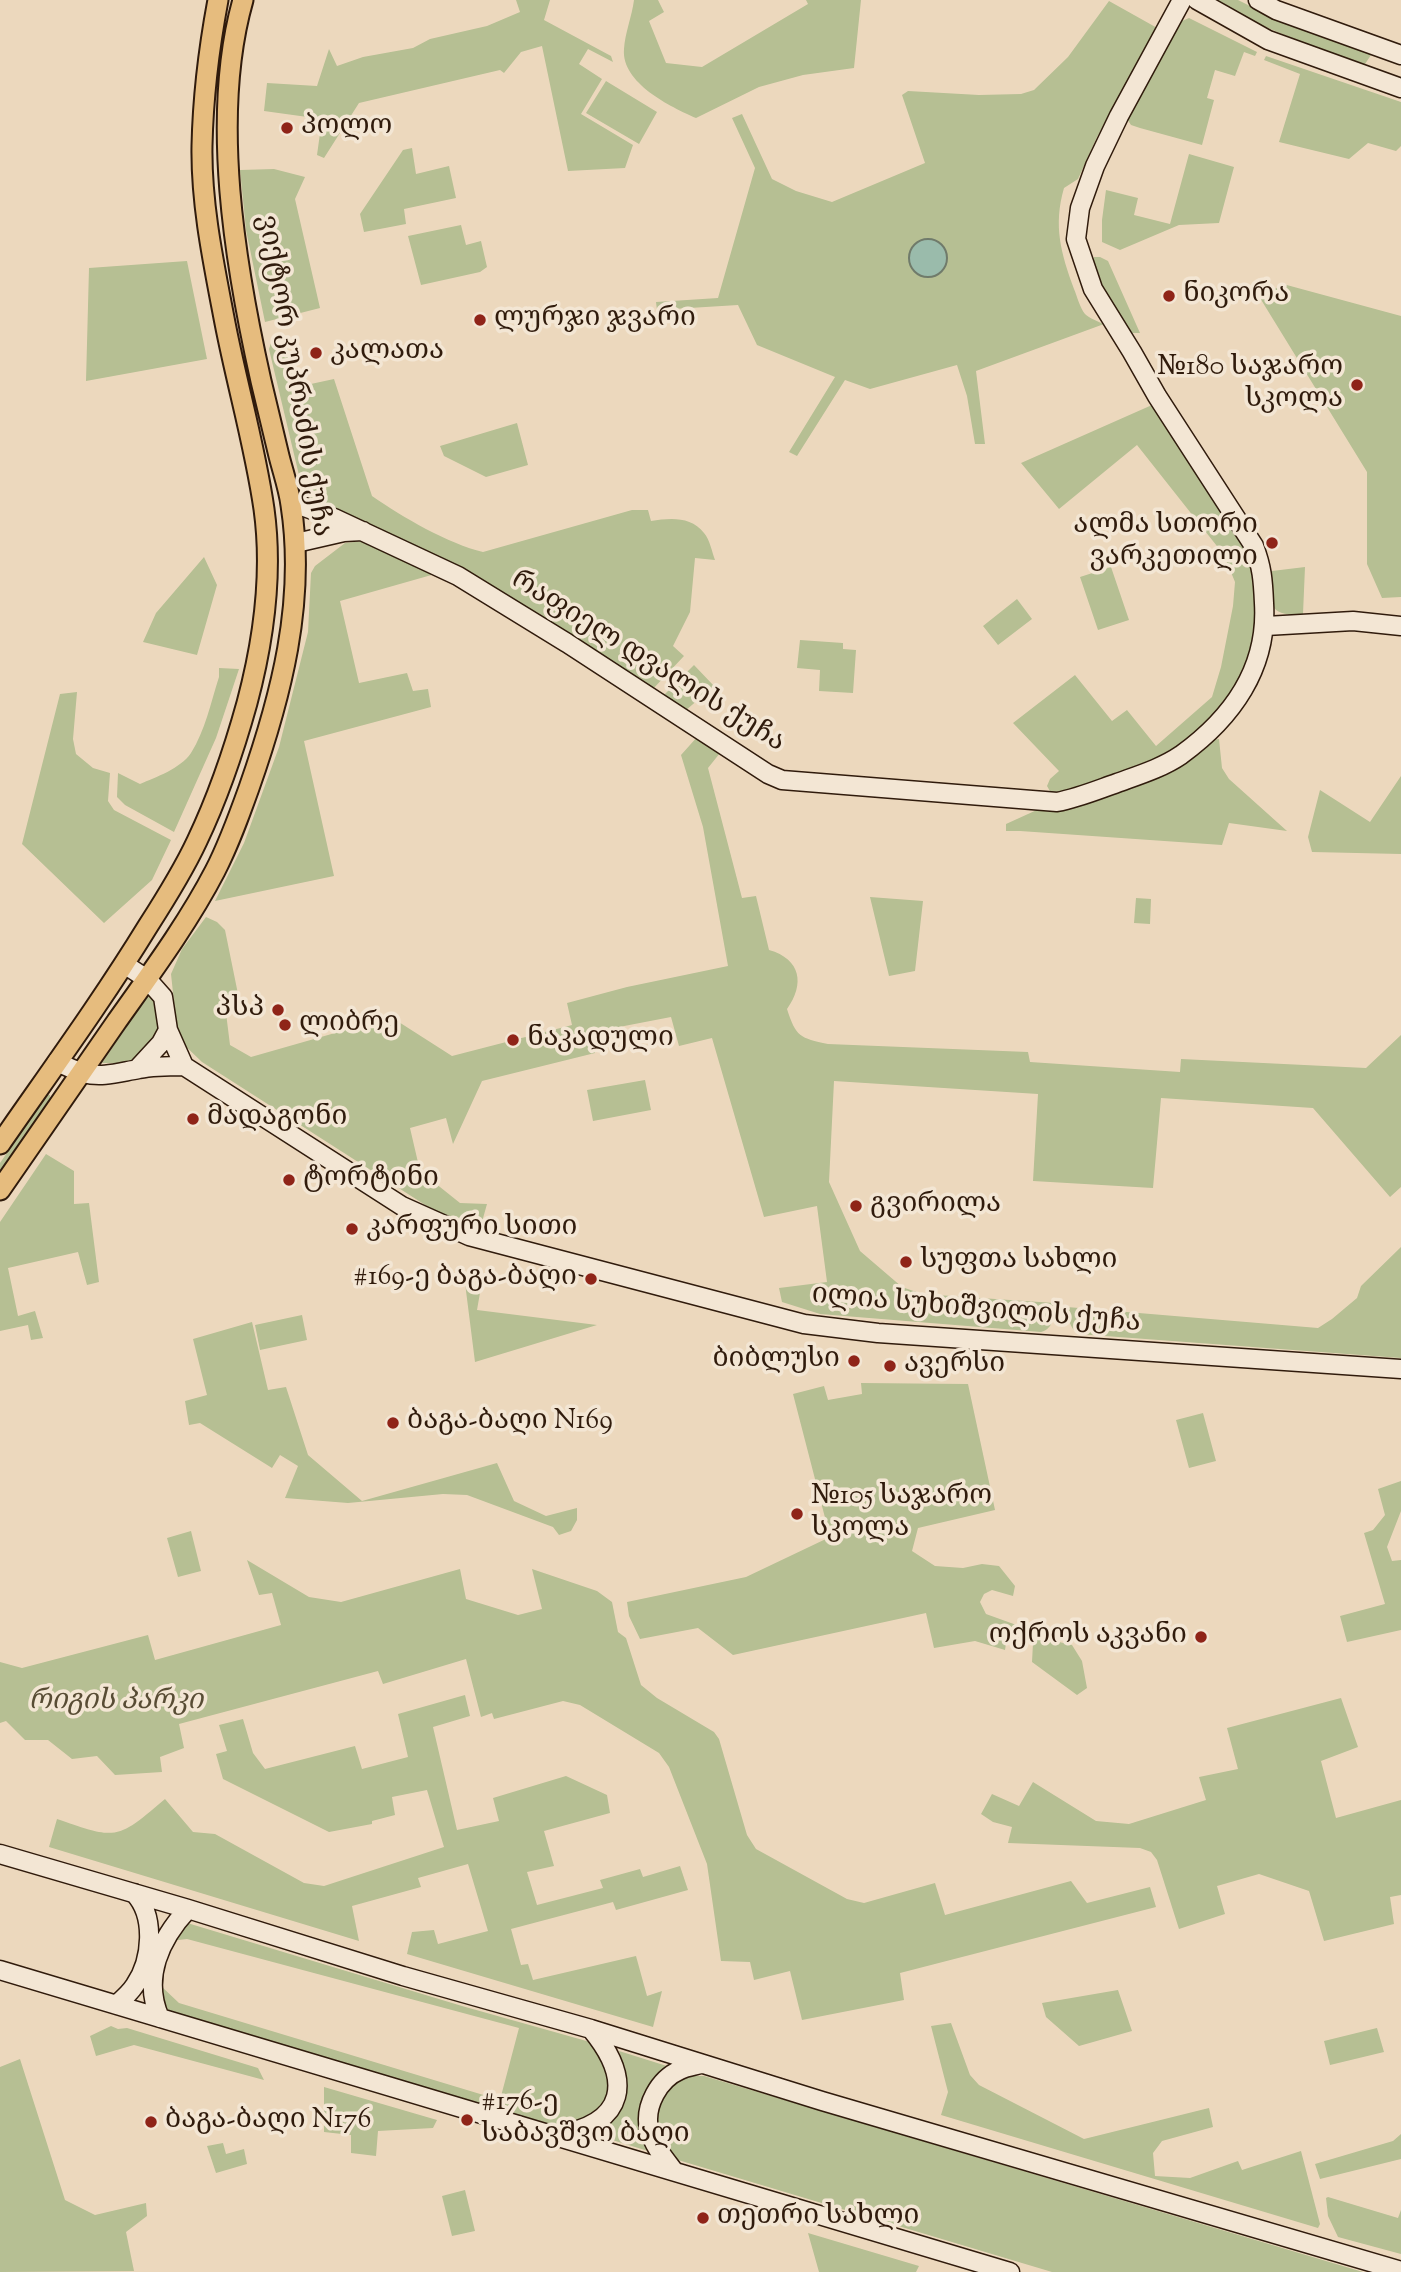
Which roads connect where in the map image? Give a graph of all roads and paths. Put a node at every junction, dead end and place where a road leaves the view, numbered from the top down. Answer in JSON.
{"nodes":[{"id":1,"x":218,"y":0,"type":"edge"},
{"id":2,"x":243,"y":0,"type":"edge"},
{"id":3,"x":1182,"y":0,"type":"edge"},
{"id":4,"x":1197,"y":0,"type":"edge"},
{"id":5,"x":1258,"y":0,"type":"edge"},
{"id":6,"x":214,"y":22,"type":"junction"},
{"id":7,"x":238,"y":25,"type":"junction"},
{"id":8,"x":1370,"y":44,"type":"junction"},
{"id":9,"x":1401,"y":55,"type":"edge"},
{"id":10,"x":1401,"y":64,"type":"edge"},
{"id":11,"x":1358,"y":74,"type":"junction"},
{"id":12,"x":1401,"y":88,"type":"edge"},
{"id":13,"x":233,"y":210,"type":"junction"},
{"id":14,"x":207,"y":215,"type":"junction"},
{"id":15,"x":291,"y":502,"type":"junction"},
{"id":16,"x":363,"y":531,"type":"junction"},
{"id":17,"x":267,"y":543,"type":"junction"},
{"id":18,"x":296,"y":543,"type":"junction"},
{"id":19,"x":1266,"y":626,"type":"junction"},
{"id":20,"x":1401,"y":626,"type":"edge"},
{"id":21,"x":124,"y":964,"type":"junction"},
{"id":22,"x":147,"y":979,"type":"junction"},
{"id":23,"x":168,"y":1030,"type":"junction"},
{"id":24,"x":57,"y":1062,"type":"junction"},
{"id":25,"x":184,"y":1066,"type":"junction"},
{"id":26,"x":137,"y":1069,"type":"junction"},
{"id":27,"x":81,"y":1072,"type":"junction"},
{"id":28,"x":0,"y":1144,"type":"edge"},
{"id":29,"x":0,"y":1189,"type":"edge"},
{"id":30,"x":1401,"y":1369,"type":"edge"},
{"id":31,"x":0,"y":1854,"type":"edge"},
{"id":32,"x":134,"y":1893,"type":"junction"},
{"id":33,"x":188,"y":1909,"type":"junction"},
{"id":34,"x":0,"y":1970,"type":"edge"},
{"id":35,"x":116,"y":2005,"type":"junction"},
{"id":36,"x":160,"y":2018,"type":"junction"},
{"id":37,"x":591,"y":2029,"type":"junction"},
{"id":38,"x":704,"y":2064,"type":"junction"},
{"id":39,"x":554,"y":2136,"type":"junction"},
{"id":40,"x":674,"y":2171,"type":"junction"},
{"id":41,"x":1401,"y":2271,"type":"edge"},
{"id":42,"x":1010,"y":2272,"type":"edge"}],
"edges":[{"from":1,"to":6,"type":"main road","name":"ვიქტორ კუპრაძის ქუჩა"},
{"from":2,"to":7,"type":"main road","name":"ვიქტორ კუპრაძის ქუჩა"},
{"from":3,"to":19,"type":"street","name":"რაფიელ დვალის ქუჩა"},
{"from":4,"to":11,"type":"street"},
{"from":5,"to":8,"type":"street"},
{"from":6,"to":7,"type":"main road"},
{"from":6,"to":14,"type":"main road","name":"ვიქტორ კუპრაძის ქუჩა"},
{"from":7,"to":13,"type":"main road","name":"ვიქტორ კუპრაძის ქუჩა"},
{"from":8,"to":9,"type":"street"},
{"from":8,"to":11,"type":"street"},
{"from":10,"to":12,"type":"street"},
{"from":11,"to":12,"type":"street"},
{"from":13,"to":14,"type":"main road"},
{"from":13,"to":15,"type":"main road","name":"ვიქტორ კუპრაძის ქუჩა"},
{"from":14,"to":17,"type":"main road","name":"ვიქტორ კუპრაძის ქუჩა"},
{"from":15,"to":16,"type":"street","name":"რაფიელ დვალის ქუჩა"},
{"from":15,"to":18,"type":"main road","name":"ვიქტორ კუპრაძის ქუჩა"},
{"from":16,"to":18,"type":"street"},
{"from":16,"to":19,"type":"street","name":"რაფიელ დვალის ქუჩა"},
{"from":17,"to":18,"type":"main road"},
{"from":17,"to":21,"type":"main road","name":"ვიქტორ კუპრაძის ქუჩა"},
{"from":18,"to":22,"type":"main road","name":"ვიქტორ კუპრაძის ქუჩა"},
{"from":19,"to":20,"type":"street"},
{"from":21,"to":22,"type":"street"},
{"from":21,"to":24,"type":"main road","name":"ვიქტორ კუპრაძის ქუჩა"},
{"from":22,"to":23,"type":"street"},
{"from":22,"to":27,"type":"main road","name":"ვიქტორ კუპრაძის ქუჩა"},
{"from":23,"to":25,"type":"street"},
{"from":23,"to":26,"type":"street"},
{"from":24,"to":27,"type":"street"},
{"from":24,"to":28,"type":"main road","name":"ვიქტორ კუპრაძის ქუჩა"},
{"from":25,"to":26,"type":"street"},
{"from":25,"to":30,"type":"street","name":"ილია სუხიშვილის ქუჩა"},
{"from":26,"to":27,"type":"street"},
{"from":27,"to":29,"type":"main road","name":"ვიქტორ კუპრაძის ქუჩა"},
{"from":31,"to":32,"type":"street"},
{"from":32,"to":33,"type":"street"},
{"from":32,"to":35,"type":"street"},
{"from":33,"to":36,"type":"street"},
{"from":33,"to":37,"type":"street"},
{"from":34,"to":35,"type":"street"},
{"from":35,"to":36,"type":"street"},
{"from":36,"to":39,"type":"street"},
{"from":37,"to":38,"type":"street"},
{"from":37,"to":39,"type":"street"},
{"from":38,"to":40,"type":"street"},
{"from":38,"to":41,"type":"street"},
{"from":39,"to":40,"type":"street"},
{"from":40,"to":42,"type":"street"}]}
